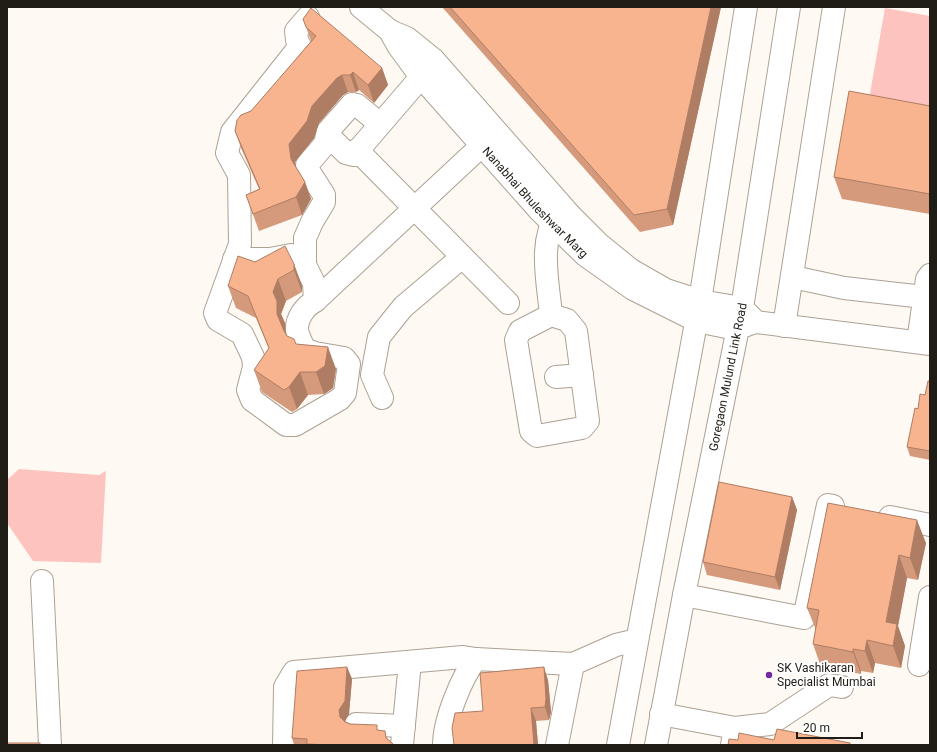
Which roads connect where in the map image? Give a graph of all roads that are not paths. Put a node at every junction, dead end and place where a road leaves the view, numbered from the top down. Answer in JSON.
{"nodes":[{"id":1,"x":360,"y":7,"type":"edge"},
{"id":2,"x":746,"y":7,"type":"edge"},
{"id":3,"x":789,"y":7,"type":"edge"},
{"id":4,"x":834,"y":7,"type":"edge"},
{"id":5,"x":308,"y":17,"type":"edge"},
{"id":6,"x":390,"y":31,"type":"junction"},
{"id":7,"x":421,"y":77,"type":"junction"},
{"id":8,"x":380,"y":124,"type":"junction"},
{"id":9,"x":490,"y":138,"type":"junction"},
{"id":10,"x":325,"y":144,"type":"junction"},
{"id":11,"x":357,"y":150,"type":"junction"},
{"id":12,"x":414,"y":207,"type":"junction"},
{"id":13,"x":557,"y":214,"type":"junction"},
{"id":14,"x":305,"y":251,"type":"junction"},
{"id":15,"x":462,"y":257,"type":"junction"},
{"id":16,"x":234,"y":259,"type":"junction"},
{"id":17,"x":930,"y":275,"type":"edge"},
{"id":18,"x":793,"y":276,"type":"junction"},
{"id":19,"x":924,"y":297,"type":"junction"},
{"id":20,"x":314,"y":301,"type":"junction"},
{"id":21,"x":508,"y":303,"type":"dead end"},
{"id":22,"x":699,"y":311,"type":"junction"},
{"id":23,"x":552,"y":315,"type":"junction"},
{"id":24,"x":745,"y":319,"type":"junction"},
{"id":25,"x":784,"y":326,"type":"junction"},
{"id":26,"x":924,"y":343,"type":"edge"},
{"id":27,"x":582,"y":375,"type":"junction"},
{"id":28,"x":556,"y":377,"type":"dead end"},
{"id":29,"x":382,"y":398,"type":"dead end"},
{"id":30,"x":930,"y":525,"type":"edge"},
{"id":31,"x":42,"y":581,"type":"dead end"},
{"id":32,"x":684,"y":595,"type":"junction"},
{"id":33,"x":930,"y":597,"type":"edge"},
{"id":34,"x":637,"y":640,"type":"junction"},
{"id":35,"x":476,"y":659,"type":"junction"},
{"id":36,"x":410,"y":662,"type":"junction"},
{"id":37,"x":573,"y":664,"type":"junction"},
{"id":38,"x":919,"y":665,"type":"dead end"},
{"id":39,"x":842,"y":688,"type":"dead end"},
{"id":40,"x":661,"y":714,"type":"junction"},
{"id":41,"x":356,"y":724,"type":"edge"},
{"id":42,"x":403,"y":736,"type":"edge"},
{"id":43,"x":734,"y":736,"type":"edge"},
{"id":44,"x":50,"y":745,"type":"edge"},
{"id":45,"x":284,"y":745,"type":"edge"},
{"id":46,"x":444,"y":745,"type":"edge"},
{"id":47,"x":557,"y":745,"type":"edge"},
{"id":48,"x":618,"y":745,"type":"edge"},
{"id":49,"x":656,"y":745,"type":"edge"}],
"edges":[{"from":1,"to":6,"type":"street","name":"Nanabhai Bhuleshwar Marg"},
{"from":2,"to":22,"type":"street"},
{"from":3,"to":24,"type":"street","name":"Goregaon Mulund Link Road"},
{"from":4,"to":18,"type":"street"},
{"from":5,"to":16,"type":"street"},
{"from":6,"to":7,"type":"street","name":"Nanabhai Bhuleshwar Marg"},
{"from":6,"to":9,"type":"street"},
{"from":7,"to":8,"type":"street"},
{"from":7,"to":9,"type":"street","name":"Nanabhai Bhuleshwar Marg"},
{"from":8,"to":10,"type":"street"},
{"from":8,"to":11,"type":"street"},
{"from":9,"to":12,"type":"street"},
{"from":9,"to":13,"type":"street","name":"Nanabhai Bhuleshwar Marg"},
{"from":10,"to":11,"type":"street"},
{"from":10,"to":14,"type":"street"},
{"from":11,"to":12,"type":"street"},
{"from":12,"to":15,"type":"street"},
{"from":12,"to":20,"type":"street"},
{"from":13,"to":22,"type":"street","name":"Nanabhai Bhuleshwar Marg"},
{"from":13,"to":23,"type":"street"},
{"from":14,"to":16,"type":"street"},
{"from":14,"to":20,"type":"street"},
{"from":15,"to":21,"type":"street"},
{"from":15,"to":29,"type":"street"},
{"from":16,"to":20,"type":"street"},
{"from":17,"to":19,"type":"street"},
{"from":18,"to":19,"type":"street"},
{"from":18,"to":25,"type":"street"},
{"from":19,"to":26,"type":"street"},
{"from":22,"to":24,"type":"street","name":"Nanabhai Bhuleshwar Marg"},
{"from":22,"to":34,"type":"street"},
{"from":23,"to":27,"type":"street"},
{"from":23,"to":27,"type":"street"},
{"from":24,"to":25,"type":"street","name":"Nanabhai Bhuleshwar Marg"},
{"from":24,"to":32,"type":"street","name":"Goregaon Mulund Link Road"},
{"from":25,"to":26,"type":"street","name":"Nanabhai Bhuleshwar Marg"},
{"from":27,"to":28,"type":"street"},
{"from":30,"to":32,"type":"street"},
{"from":31,"to":44,"type":"street"},
{"from":32,"to":40,"type":"street","name":"Goregaon Mulund Link Road"},
{"from":33,"to":38,"type":"street"},
{"from":34,"to":37,"type":"street"},
{"from":34,"to":48,"type":"street"},
{"from":35,"to":36,"type":"street"},
{"from":35,"to":37,"type":"street"},
{"from":35,"to":46,"type":"street"},
{"from":36,"to":42,"type":"street"},
{"from":36,"to":45,"type":"street"},
{"from":37,"to":47,"type":"street"},
{"from":39,"to":43,"type":"street"},
{"from":40,"to":43,"type":"street"},
{"from":40,"to":49,"type":"street","name":"Goregaon Mulund Link Road"},
{"from":41,"to":42,"type":"street"}]}
